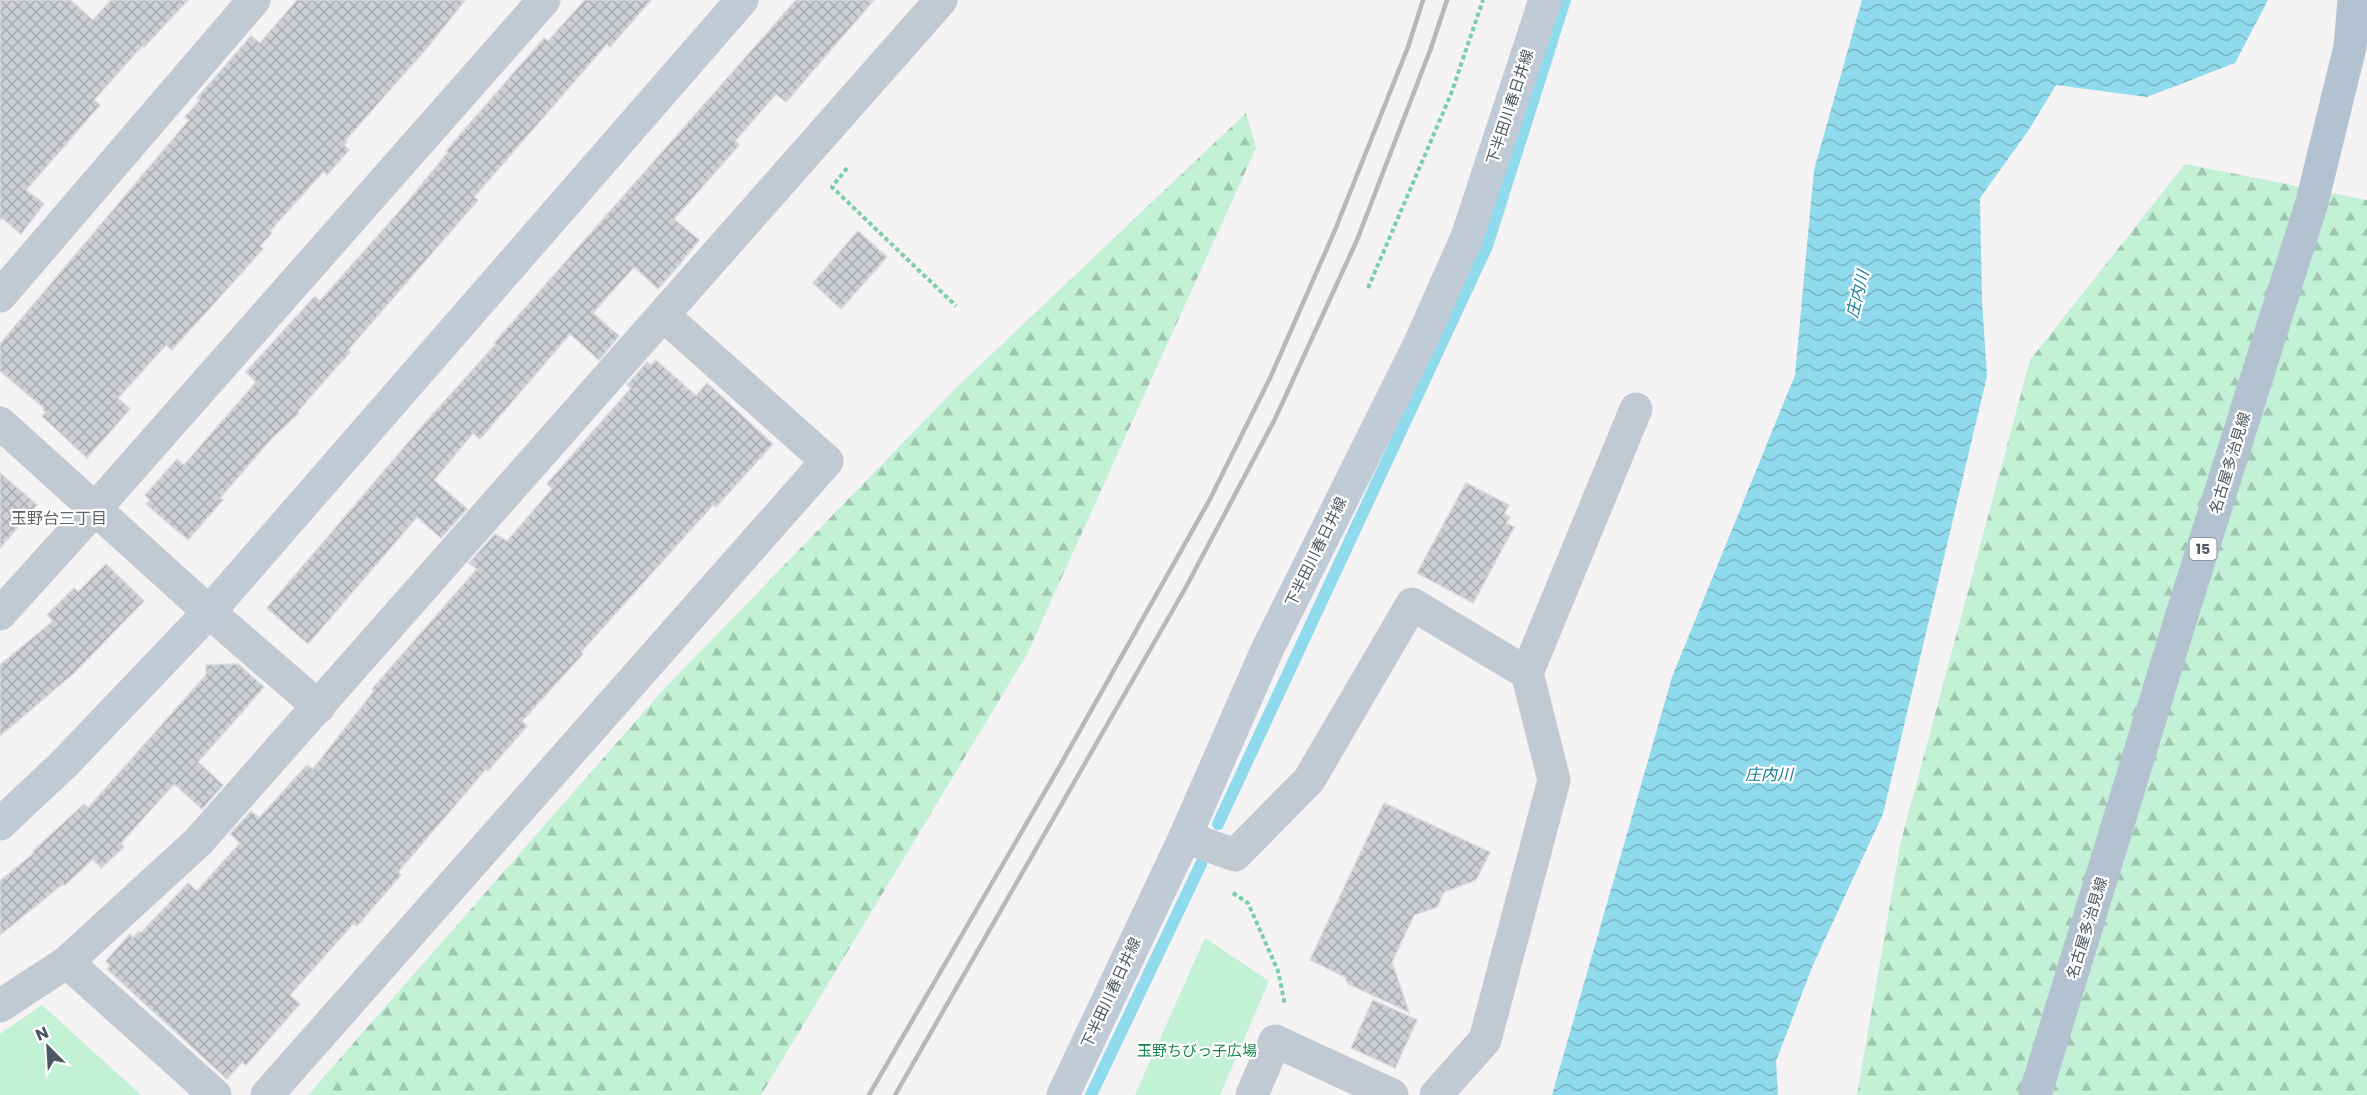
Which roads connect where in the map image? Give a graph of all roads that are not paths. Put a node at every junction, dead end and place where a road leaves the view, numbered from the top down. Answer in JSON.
{"nodes":[{"id":1,"x":254,"y":0,"type":"edge"},
{"id":2,"x":544,"y":0,"type":"edge"},
{"id":3,"x":742,"y":0,"type":"edge"},
{"id":4,"x":941,"y":0,"type":"edge"},
{"id":5,"x":1545,"y":0,"type":"edge"},
{"id":6,"x":2354,"y":0,"type":"edge"},
{"id":7,"x":0,"y":296,"type":"edge"},
{"id":8,"x":663,"y":315,"type":"junction"},
{"id":9,"x":1636,"y":409,"type":"dead end"},
{"id":10,"x":0,"y":423,"type":"edge"},
{"id":11,"x":94,"y":509,"type":"junction"},
{"id":12,"x":209,"y":612,"type":"junction"},
{"id":13,"x":0,"y":614,"type":"edge"},
{"id":14,"x":1527,"y":673,"type":"junction"},
{"id":15,"x":320,"y":706,"type":"junction"},
{"id":16,"x":0,"y":824,"type":"edge"},
{"id":17,"x":1185,"y":837,"type":"junction"},
{"id":18,"x":67,"y":962,"type":"junction"},
{"id":19,"x":0,"y":1006,"type":"edge"},
{"id":20,"x":215,"y":1095,"type":"edge"},
{"id":21,"x":267,"y":1095,"type":"edge"},
{"id":22,"x":1063,"y":1095,"type":"edge"},
{"id":23,"x":1252,"y":1095,"type":"edge"},
{"id":24,"x":1392,"y":1095,"type":"edge"},
{"id":25,"x":1436,"y":1095,"type":"edge"},
{"id":26,"x":2035,"y":1095,"type":"edge"}],
"edges":[{"from":1,"to":7,"type":"street"},
{"from":2,"to":11,"type":"street"},
{"from":3,"to":12,"type":"main road"},
{"from":4,"to":8,"type":"street"},
{"from":5,"to":17,"type":"main road","name":"下半田川春日井線"},
{"from":6,"to":26,"type":"main road","name":"名古屋多治見線","number":"15"},
{"from":8,"to":15,"type":"street"},
{"from":8,"to":21,"type":"street"},
{"from":9,"to":14,"type":"street"},
{"from":10,"to":11,"type":"street"},
{"from":11,"to":12,"type":"street"},
{"from":11,"to":13,"type":"street"},
{"from":12,"to":15,"type":"street"},
{"from":12,"to":16,"type":"main road"},
{"from":14,"to":17,"type":"street"},
{"from":14,"to":25,"type":"street"},
{"from":15,"to":18,"type":"street"},
{"from":17,"to":22,"type":"main road","name":"下半田川春日井線"},
{"from":18,"to":19,"type":"street"},
{"from":18,"to":20,"type":"street"},
{"from":23,"to":24,"type":"street"}]}
